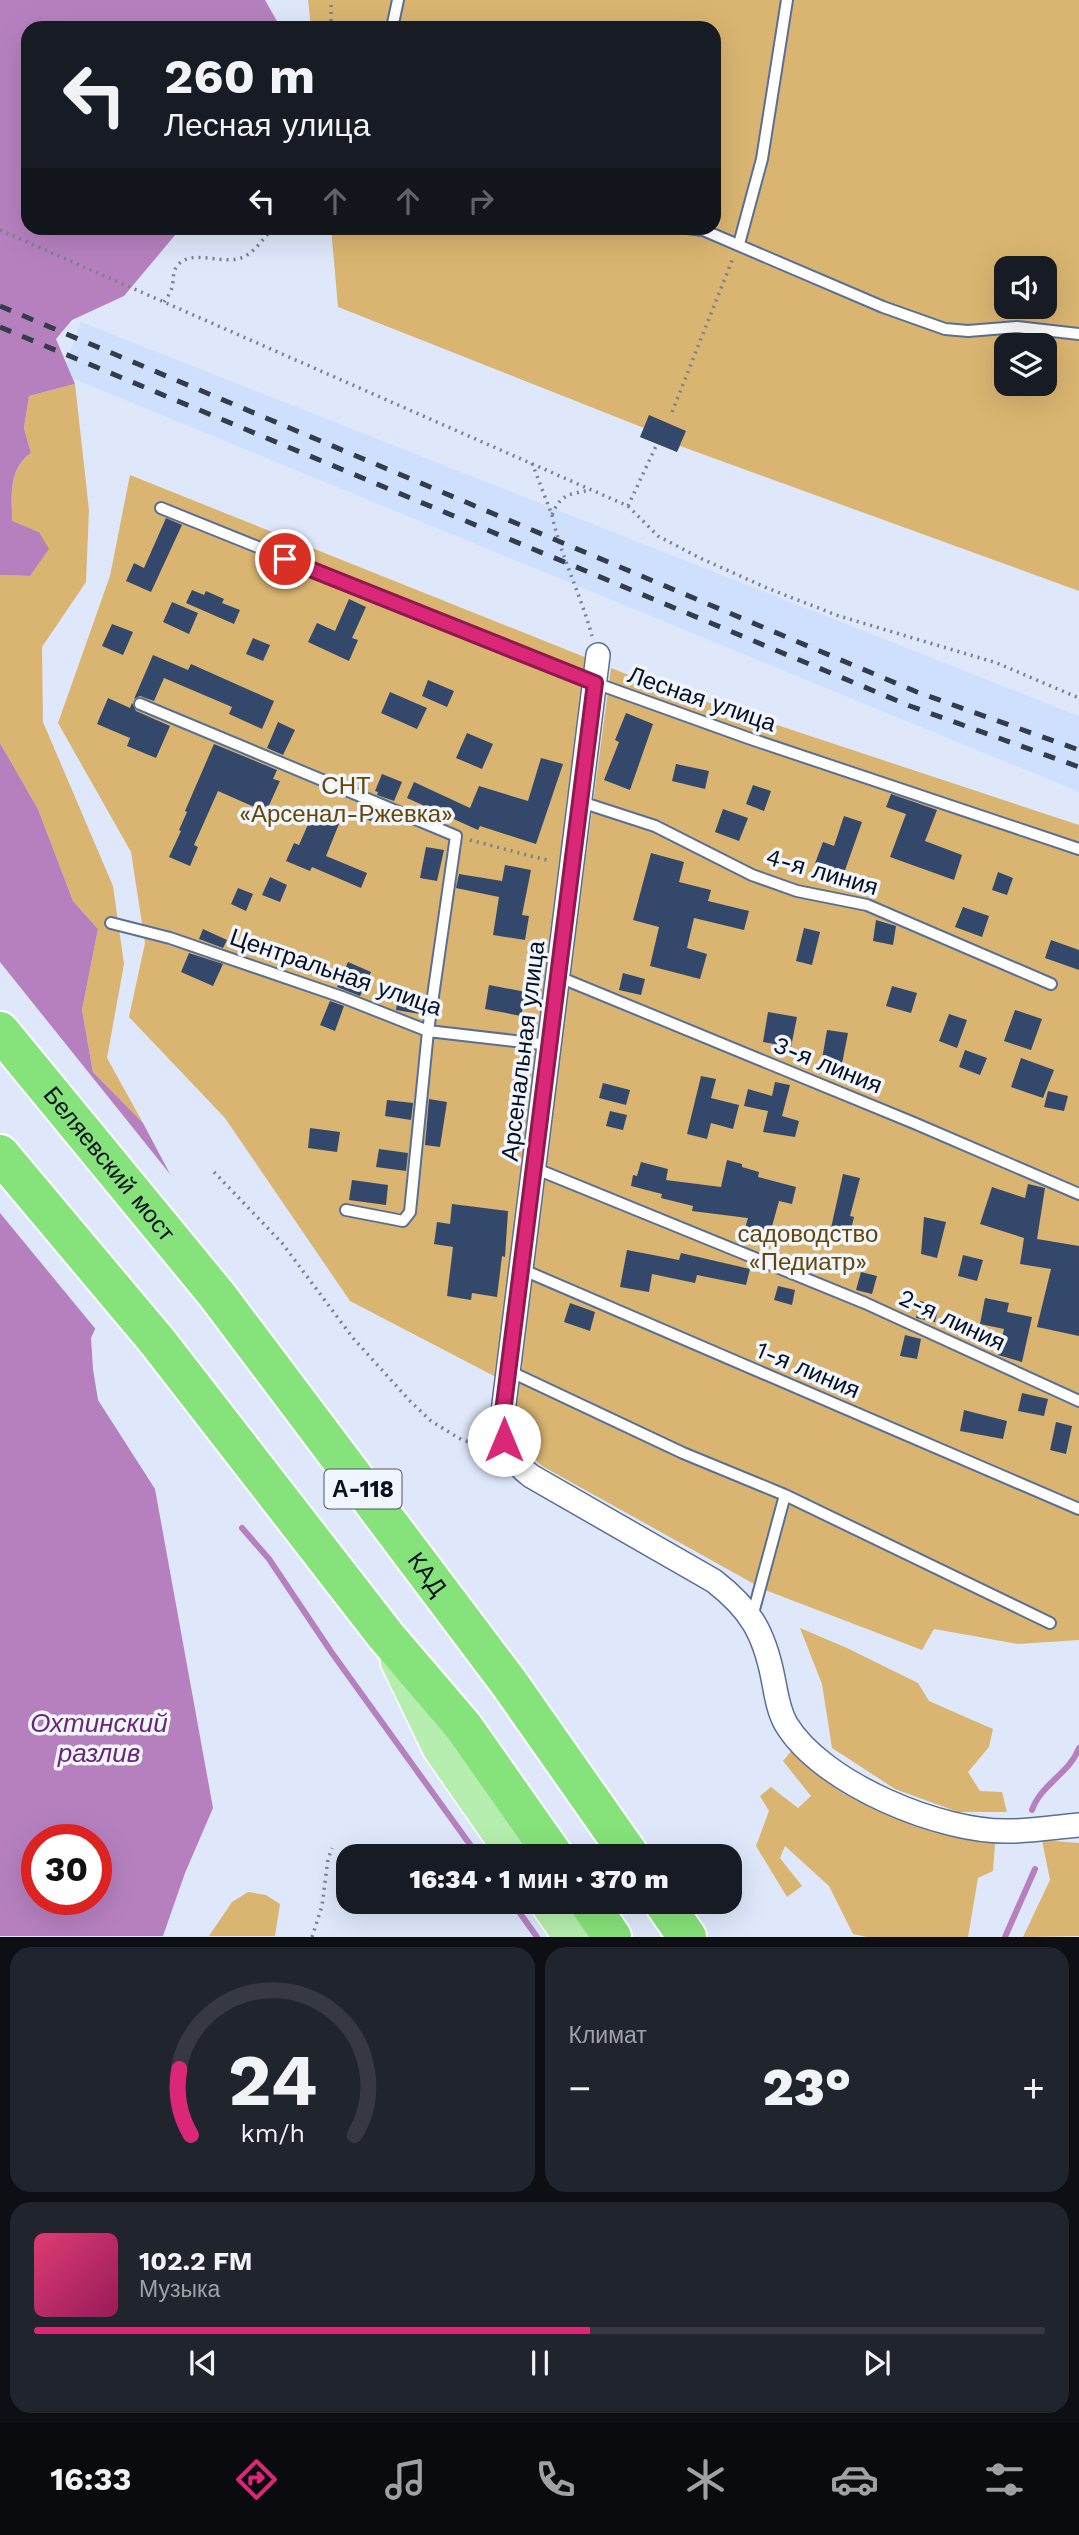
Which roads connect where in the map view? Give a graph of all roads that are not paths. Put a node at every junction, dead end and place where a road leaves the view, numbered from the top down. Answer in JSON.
{"nodes":[{"id":1,"x":398,"y":0,"type":"edge"},
{"id":2,"x":787,"y":0,"type":"edge"},
{"id":3,"x":394,"y":21,"type":"edge"},
{"id":4,"x":716,"y":235,"type":"edge"},
{"id":5,"x":739,"y":244,"type":"junction"},
{"id":6,"x":1079,"y":334,"type":"edge"},
{"id":7,"x":161,"y":508,"type":"dead end"},
{"id":8,"x":598,"y":655,"type":"road end"},
{"id":9,"x":595,"y":683,"type":"junction"},
{"id":10,"x":139,"y":704,"type":"dead end"},
{"id":11,"x":581,"y":802,"type":"junction"},
{"id":12,"x":1079,"y":849,"type":"edge"},
{"id":13,"x":111,"y":923,"type":"dead end"},
{"id":14,"x":559,"y":977,"type":"junction"},
{"id":15,"x":1051,"y":984,"type":"dead end"},
{"id":16,"x":0,"y":1031,"type":"edge"},
{"id":17,"x":428,"y":1031,"type":"junction"},
{"id":18,"x":550,"y":1045,"type":"junction"},
{"id":19,"x":0,"y":1154,"type":"edge"},
{"id":20,"x":534,"y":1168,"type":"junction"},
{"id":21,"x":1079,"y":1194,"type":"edge"},
{"id":22,"x":346,"y":1210,"type":"dead end"},
{"id":23,"x":521,"y":1269,"type":"junction"},
{"id":24,"x":218,"y":1295,"type":"joint"},
{"id":25,"x":509,"y":1371,"type":"junction"},
{"id":26,"x":1079,"y":1401,"type":"edge"},
{"id":27,"x":785,"y":1495,"type":"junction"},
{"id":28,"x":1079,"y":1508,"type":"edge"},
{"id":29,"x":752,"y":1617,"type":"junction"},
{"id":30,"x":1050,"y":1623,"type":"dead end"},
{"id":31,"x":386,"y":1636,"type":"junction"},
{"id":32,"x":1079,"y":1825,"type":"edge"},
{"id":33,"x":507,"y":1844,"type":"edge"},
{"id":34,"x":546,"y":1844,"type":"edge"},
{"id":35,"x":622,"y":1844,"type":"edge"},
{"id":36,"x":555,"y":1914,"type":"edge"},
{"id":37,"x":596,"y":1914,"type":"edge"},
{"id":38,"x":671,"y":1914,"type":"edge"},
{"id":39,"x":571,"y":1937,"type":"edge"},
{"id":40,"x":612,"y":1937,"type":"edge"},
{"id":41,"x":687,"y":1937,"type":"edge"}],
"edges":[{"from":1,"to":3,"type":"lane"},
{"from":2,"to":5,"type":"lane"},
{"from":4,"to":5,"type":"lane"},
{"from":5,"to":6,"type":"lane"},
{"from":7,"to":9,"type":"lane","name":"Лесная улица"},
{"from":8,"to":9,"type":"street","name":"Арсенальная улица"},
{"from":9,"to":11,"type":"street","name":"Арсенальная улица"},
{"from":9,"to":12,"type":"lane","name":"Лесная улица"},
{"from":10,"to":17,"type":"lane"},
{"from":11,"to":14,"type":"street","name":"Арсенальная улица"},
{"from":11,"to":15,"type":"lane","name":"4-я линия"},
{"from":13,"to":17,"type":"lane","name":"Центральная улица"},
{"from":14,"to":18,"type":"street","name":"Арсенальная улица"},
{"from":14,"to":21,"type":"lane","name":"3-я линия"},
{"from":16,"to":24,"type":"highway","name":"Беляевский мост","number":"А-118"},
{"from":17,"to":18,"type":"lane","name":"Центральная улица"},
{"from":17,"to":22,"type":"lane"},
{"from":18,"to":20,"type":"street","name":"Арсенальная улица"},
{"from":19,"to":31,"type":"highway","number":"А-118"},
{"from":20,"to":23,"type":"street","name":"Арсенальная улица"},
{"from":20,"to":26,"type":"lane","name":"2-я линия"},
{"from":23,"to":25,"type":"street","name":"Арсенальная улица"},
{"from":23,"to":28,"type":"lane","name":"1-я линия"},
{"from":24,"to":35,"type":"highway","name":"КАД","number":"А-118"},
{"from":25,"to":27,"type":"lane"},
{"from":25,"to":29,"type":"street","name":"Арсенальная улица"},
{"from":27,"to":29,"type":"lane"},
{"from":27,"to":30,"type":"lane"},
{"from":29,"to":32,"type":"street"},
{"from":31,"to":33,"type":"main road"},
{"from":31,"to":34,"type":"highway","number":"А-118"},
{"from":36,"to":39,"type":"main road"},
{"from":37,"to":40,"type":"highway"},
{"from":38,"to":41,"type":"highway"}]}
